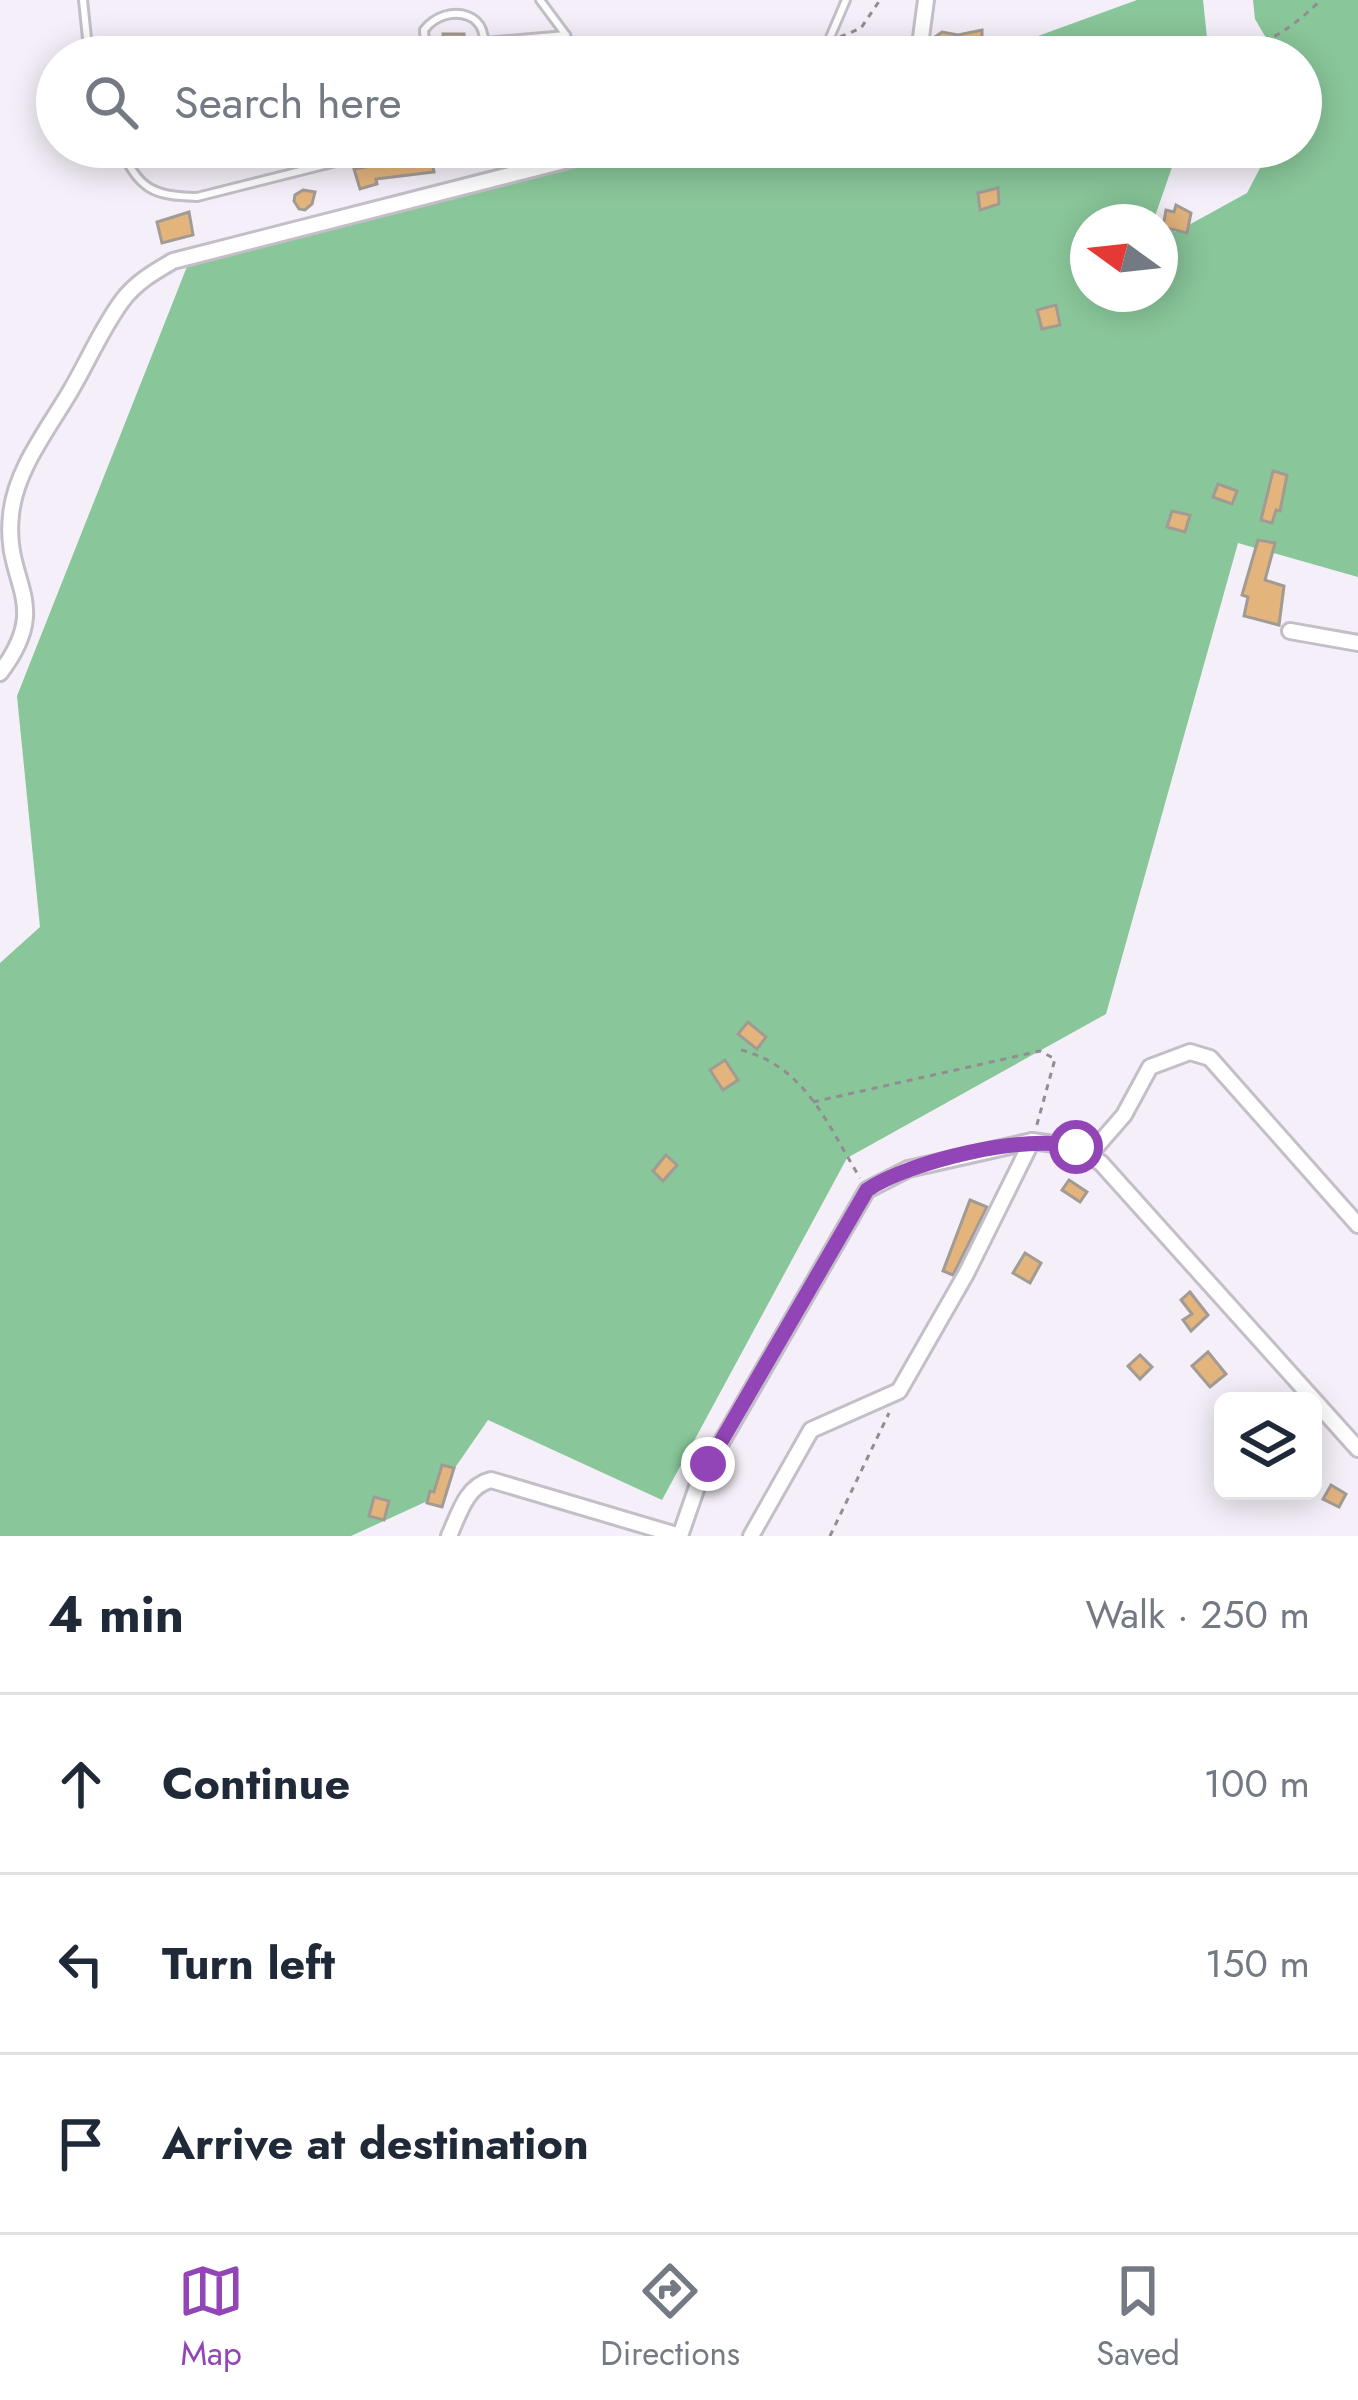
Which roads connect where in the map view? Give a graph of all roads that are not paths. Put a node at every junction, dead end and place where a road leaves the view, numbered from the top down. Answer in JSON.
{"nodes":[{"id":1,"x":83,"y":0,"type":"edge"},
{"id":2,"x":540,"y":0,"type":"edge"},
{"id":3,"x":846,"y":0,"type":"edge"},
{"id":4,"x":926,"y":0,"type":"edge"},
{"id":5,"x":566,"y":35,"type":"joint"},
{"id":6,"x":86,"y":36,"type":"edge"},
{"id":7,"x":425,"y":36,"type":"edge"},
{"id":8,"x":483,"y":36,"type":"edge"},
{"id":9,"x":554,"y":36,"type":"edge"},
{"id":10,"x":831,"y":36,"type":"edge"},
{"id":11,"x":921,"y":36,"type":"edge"},
{"id":12,"x":133,"y":168,"type":"edge"},
{"id":13,"x":312,"y":168,"type":"edge"},
{"id":14,"x":522,"y":168,"type":"edge"},
{"id":15,"x":1290,"y":631,"type":"dead end"},
{"id":16,"x":1358,"y":643,"type":"edge"},
{"id":17,"x":0,"y":673,"type":"edge"},
{"id":18,"x":1032,"y":1141,"type":"junction"},
{"id":19,"x":1090,"y":1154,"type":"junction"},
{"id":20,"x":1358,"y":1226,"type":"edge"},
{"id":21,"x":1358,"y":1449,"type":"edge"},
{"id":22,"x":448,"y":1536,"type":"edge"},
{"id":23,"x":751,"y":1536,"type":"edge"}],
"edges":[{"from":1,"to":6,"type":"lane"},
{"from":2,"to":5,"type":"lane"},
{"from":3,"to":10,"type":"lane"},
{"from":4,"to":11,"type":"street"},
{"from":5,"to":9,"type":"lane"},
{"from":7,"to":8,"type":"lane"},
{"from":12,"to":13,"type":"lane"},
{"from":14,"to":17,"type":"street"},
{"from":15,"to":16,"type":"street"},
{"from":18,"to":19,"type":"street"},
{"from":18,"to":22,"type":"street"},
{"from":18,"to":23,"type":"street"},
{"from":19,"to":20,"type":"street"},
{"from":19,"to":21,"type":"street"}]}
